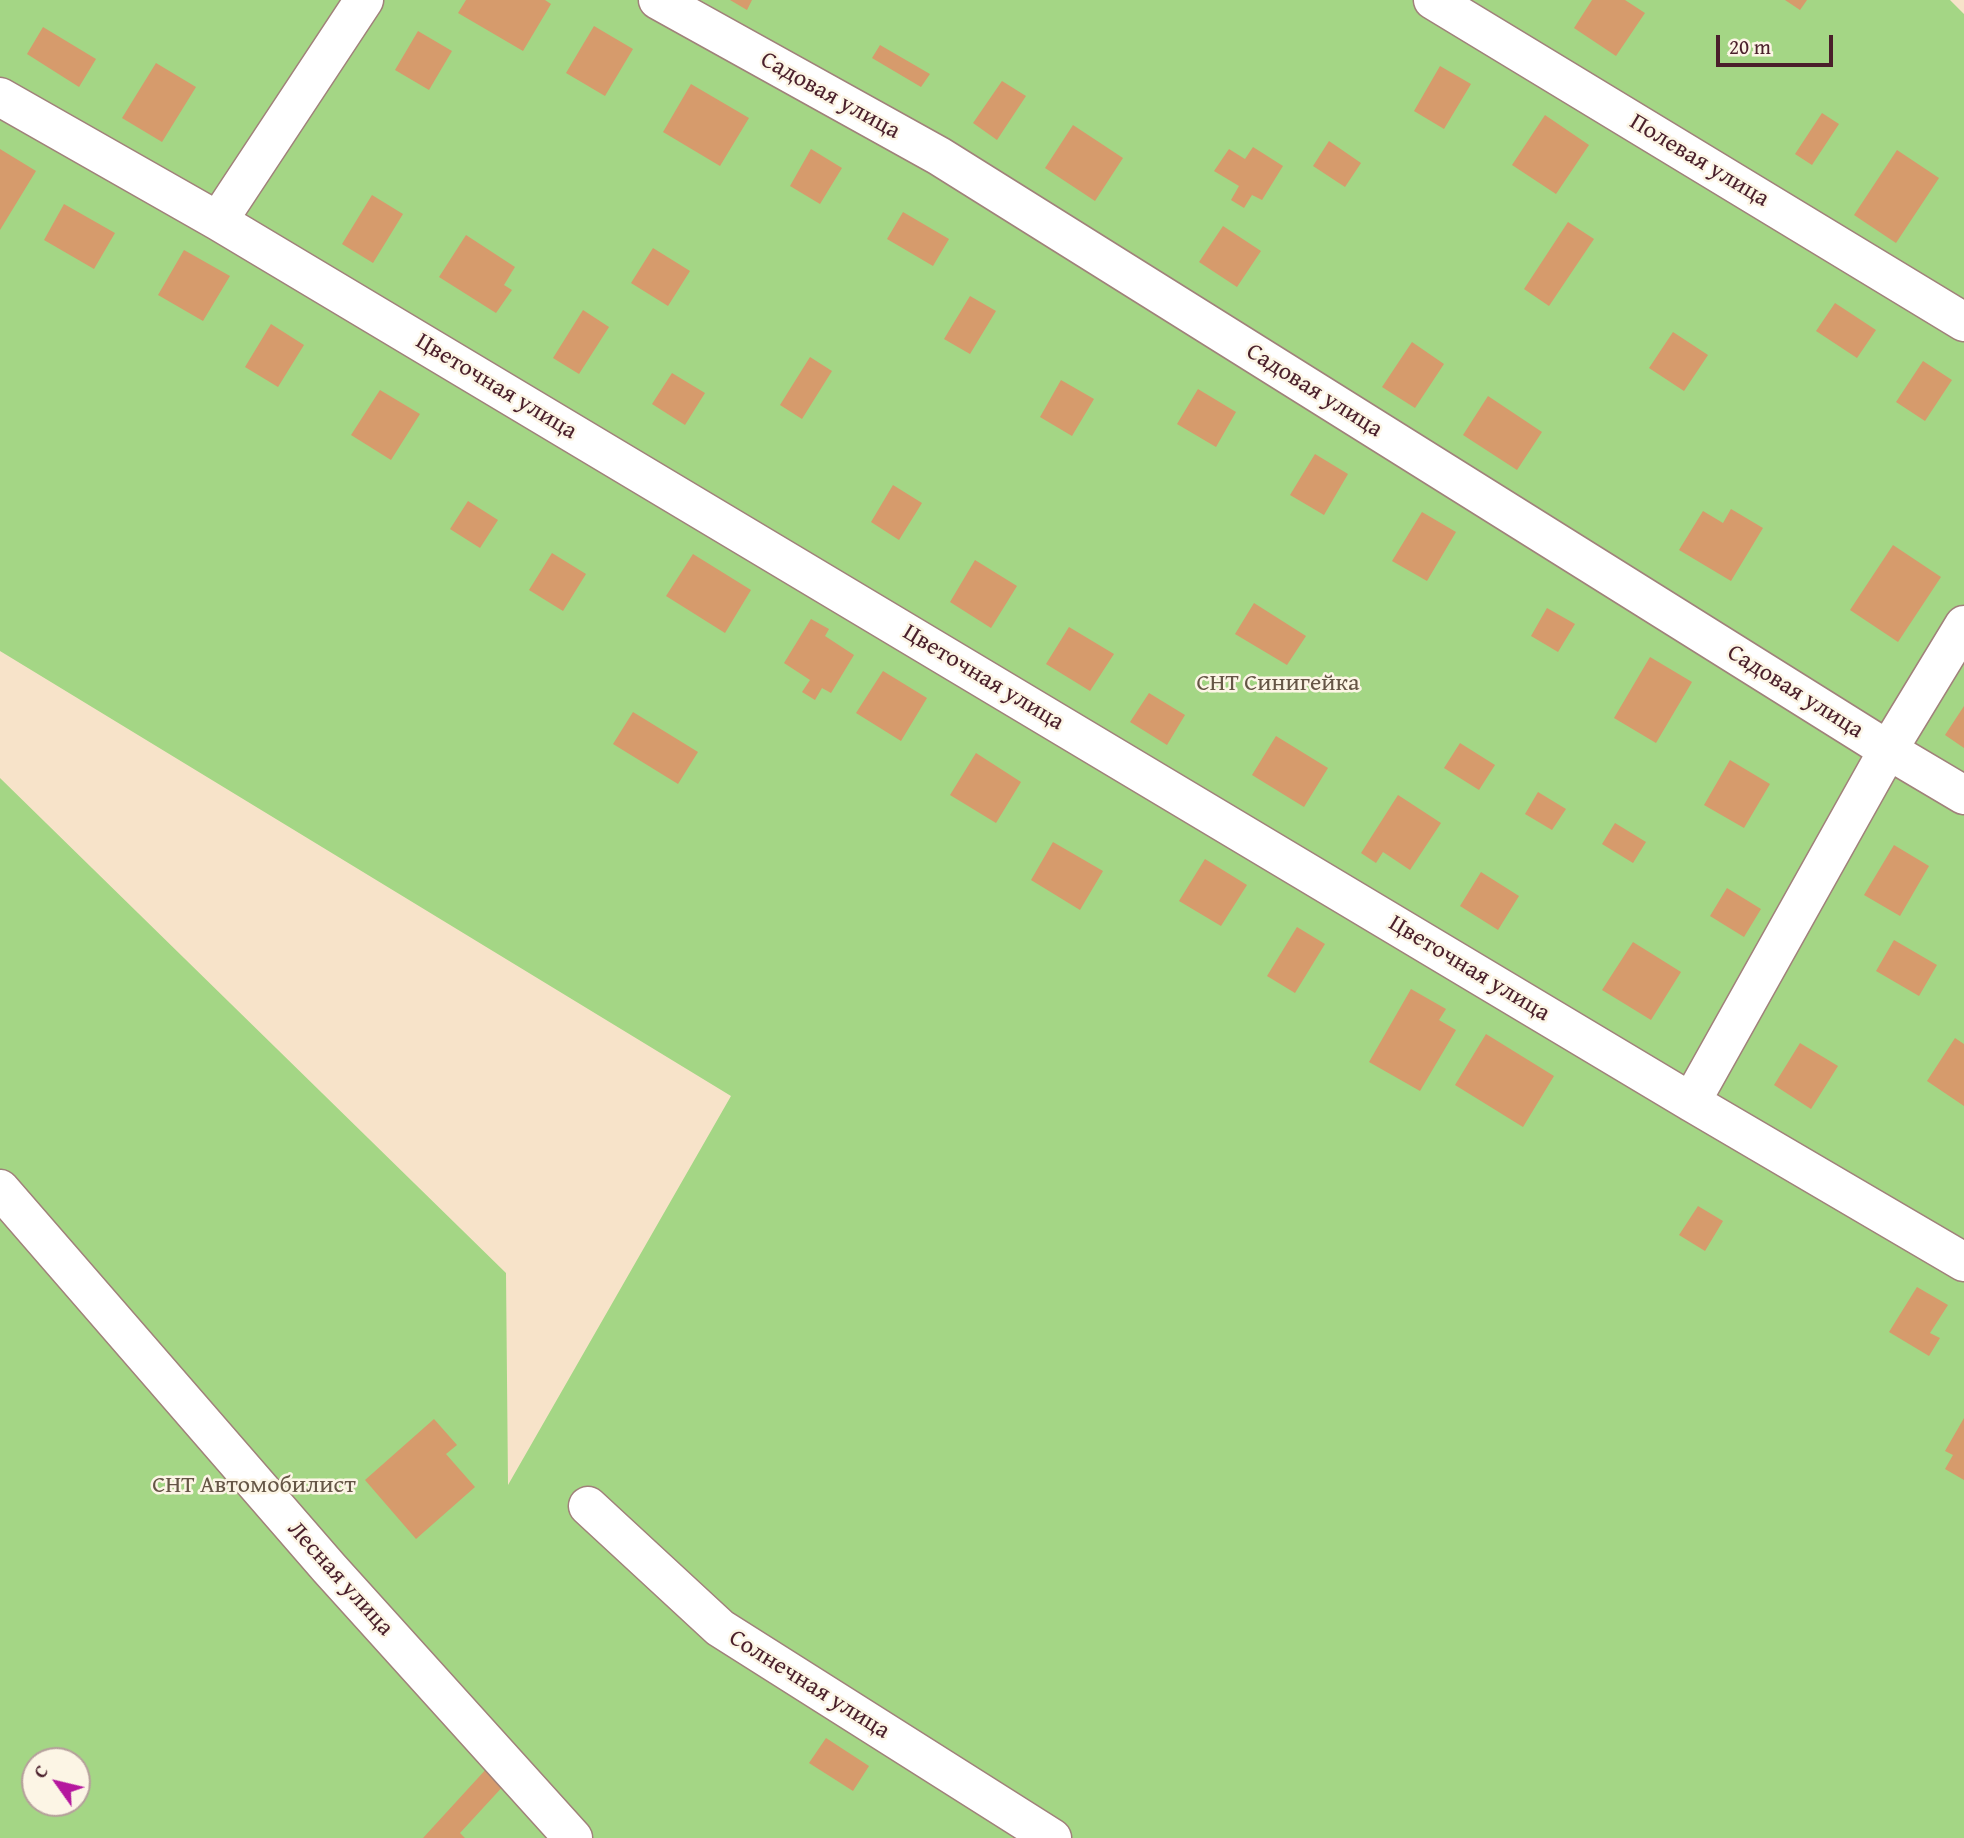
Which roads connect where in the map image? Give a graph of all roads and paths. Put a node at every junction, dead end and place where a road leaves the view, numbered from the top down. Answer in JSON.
{"nodes":[{"id":1,"x":364,"y":0,"type":"edge"},
{"id":2,"x":658,"y":0,"type":"edge"},
{"id":3,"x":1433,"y":0,"type":"edge"},
{"id":4,"x":0,"y":97,"type":"edge"},
{"id":5,"x":218,"y":221,"type":"junction"},
{"id":6,"x":1964,"y":322,"type":"edge"},
{"id":7,"x":1964,"y":625,"type":"edge"},
{"id":8,"x":1888,"y":750,"type":"junction"},
{"id":9,"x":1964,"y":795,"type":"edge"},
{"id":10,"x":1691,"y":1102,"type":"junction"},
{"id":11,"x":0,"y":1189,"type":"edge"},
{"id":12,"x":1964,"y":1262,"type":"edge"},
{"id":13,"x":588,"y":1506,"type":"dead end"},
{"id":14,"x":573,"y":1838,"type":"edge"},
{"id":15,"x":1052,"y":1838,"type":"edge"}],
"edges":[{"from":1,"to":5,"type":"street"},
{"from":2,"to":8,"type":"street","name":"Садовая улица"},
{"from":3,"to":6,"type":"street","name":"Полевая улица"},
{"from":4,"to":5,"type":"street","name":"Цветочная улица"},
{"from":5,"to":10,"type":"street","name":"Цветочная улица"},
{"from":7,"to":8,"type":"street"},
{"from":8,"to":9,"type":"street","name":"Садовая улица"},
{"from":8,"to":10,"type":"street"},
{"from":10,"to":12,"type":"street","name":"Цветочная улица"},
{"from":11,"to":14,"type":"street","name":"Лесная улица"},
{"from":13,"to":15,"type":"street","name":"Солнечная улица"}]}
